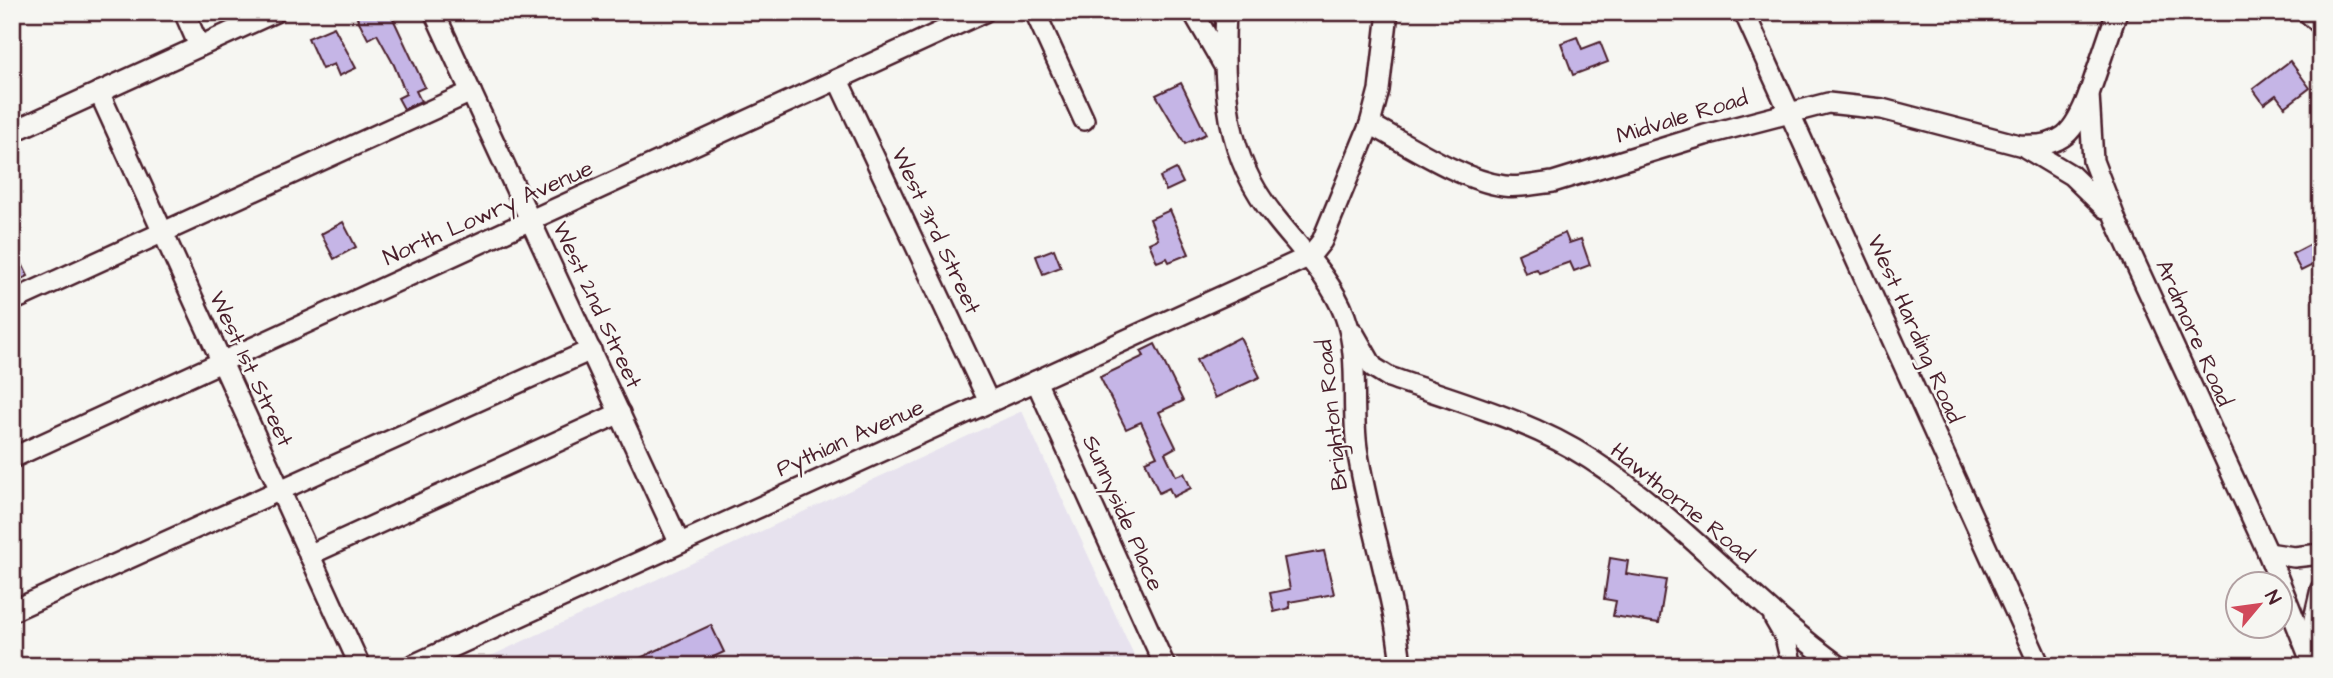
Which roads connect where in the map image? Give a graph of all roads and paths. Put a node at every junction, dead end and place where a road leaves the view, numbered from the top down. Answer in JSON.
{"nodes":[{"id":1,"x":184,"y":12,"type":"edge"},
{"id":2,"x":275,"y":12,"type":"edge"},
{"id":3,"x":435,"y":12,"type":"edge"},
{"id":4,"x":984,"y":12,"type":"edge"},
{"id":5,"x":1035,"y":12,"type":"edge"},
{"id":6,"x":1193,"y":12,"type":"edge"},
{"id":7,"x":1226,"y":12,"type":"edge"},
{"id":8,"x":1388,"y":12,"type":"edge"},
{"id":9,"x":1744,"y":12,"type":"edge"},
{"id":10,"x":2118,"y":12,"type":"edge"},
{"id":11,"x":2307,"y":12,"type":"edge"},
{"id":12,"x":2321,"y":25,"type":"edge"},
{"id":13,"x":200,"y":46,"type":"junction"},
{"id":14,"x":1223,"y":64,"type":"junction"},
{"id":15,"x":838,"y":80,"type":"junction"},
{"id":16,"x":99,"y":92,"type":"junction"},
{"id":17,"x":471,"y":92,"type":"junction"},
{"id":18,"x":2089,"y":94,"type":"junction"},
{"id":19,"x":1789,"y":111,"type":"junction"},
{"id":20,"x":1084,"y":120,"type":"dead end"},
{"id":21,"x":1370,"y":124,"type":"junction"},
{"id":22,"x":12,"y":132,"type":"edge"},
{"id":23,"x":2019,"y":145,"type":"junction"},
{"id":24,"x":531,"y":220,"type":"junction"},
{"id":25,"x":2117,"y":223,"type":"junction"},
{"id":26,"x":161,"y":233,"type":"junction"},
{"id":27,"x":1310,"y":256,"type":"junction"},
{"id":28,"x":12,"y":301,"type":"edge"},
{"id":29,"x":1345,"y":316,"type":"junction"},
{"id":30,"x":591,"y":350,"type":"junction"},
{"id":31,"x":221,"y":361,"type":"junction"},
{"id":32,"x":1036,"y":381,"type":"junction"},
{"id":33,"x":989,"y":402,"type":"junction"},
{"id":34,"x":620,"y":412,"type":"junction"},
{"id":35,"x":12,"y":458,"type":"edge"},
{"id":36,"x":281,"y":492,"type":"junction"},
{"id":37,"x":679,"y":542,"type":"junction"},
{"id":38,"x":2269,"y":554,"type":"junction"},
{"id":39,"x":2321,"y":554,"type":"edge"},
{"id":40,"x":309,"y":555,"type":"junction"},
{"id":41,"x":2321,"y":589,"type":"edge"},
{"id":42,"x":1761,"y":600,"type":"junction"},
{"id":43,"x":12,"y":611,"type":"edge"},
{"id":44,"x":443,"y":659,"type":"edge"},
{"id":45,"x":360,"y":666,"type":"edge"},
{"id":46,"x":411,"y":666,"type":"edge"},
{"id":47,"x":1166,"y":666,"type":"edge"},
{"id":48,"x":1401,"y":666,"type":"edge"},
{"id":49,"x":1792,"y":666,"type":"edge"},
{"id":50,"x":1839,"y":666,"type":"edge"},
{"id":51,"x":2040,"y":666,"type":"edge"},
{"id":52,"x":2313,"y":666,"type":"edge"}],
"edges":[{"from":1,"to":13,"type":"street"},
{"from":2,"to":13,"type":"street"},
{"from":3,"to":17,"type":"street","name":"West 2nd Street"},
{"from":4,"to":15,"type":"street","name":"North Lowry Avenue"},
{"from":5,"to":20,"type":"street"},
{"from":6,"to":14,"type":"street"},
{"from":7,"to":14,"type":"street","name":"Brighton Road"},
{"from":8,"to":21,"type":"street"},
{"from":9,"to":19,"type":"street","name":"West Harding Road"},
{"from":10,"to":18,"type":"street","name":"Ardmore Road"},
{"from":11,"to":12,"type":"street"},
{"from":13,"to":16,"type":"street"},
{"from":14,"to":27,"type":"street","name":"Brighton Road"},
{"from":15,"to":24,"type":"street","name":"North Lowry Avenue"},
{"from":15,"to":33,"type":"street","name":"West 3rd Street"},
{"from":16,"to":22,"type":"street"},
{"from":16,"to":26,"type":"street","name":"West 1st Street"},
{"from":17,"to":24,"type":"street","name":"West 2nd Street"},
{"from":17,"to":26,"type":"street"},
{"from":18,"to":23,"type":"street","name":"Midvale Road"},
{"from":18,"to":25,"type":"street","name":"Ardmore Road"},
{"from":19,"to":21,"type":"street","name":"Midvale Road"},
{"from":19,"to":23,"type":"street","name":"Midvale Road"},
{"from":19,"to":51,"type":"street","name":"West Harding Road"},
{"from":21,"to":27,"type":"street"},
{"from":23,"to":25,"type":"street","name":"Midvale Road"},
{"from":24,"to":30,"type":"street","name":"West 2nd Street"},
{"from":24,"to":31,"type":"street","name":"North Lowry Avenue"},
{"from":25,"to":38,"type":"street","name":"Ardmore Road"},
{"from":26,"to":28,"type":"street"},
{"from":26,"to":31,"type":"street","name":"West 1st Street"},
{"from":27,"to":29,"type":"street","name":"Brighton Road"},
{"from":27,"to":32,"type":"street","name":"Pythian Avenue"},
{"from":29,"to":42,"type":"street","name":"Hawthorne Road"},
{"from":29,"to":48,"type":"street","name":"Brighton Road"},
{"from":30,"to":34,"type":"street","name":"West 2nd Street"},
{"from":30,"to":36,"type":"street"},
{"from":31,"to":35,"type":"street","name":"North Lowry Avenue"},
{"from":31,"to":36,"type":"street","name":"West 1st Street"},
{"from":32,"to":33,"type":"street","name":"Pythian Avenue"},
{"from":32,"to":47,"type":"street","name":"Sunnyside Place"},
{"from":33,"to":37,"type":"street","name":"Pythian Avenue"},
{"from":34,"to":37,"type":"street","name":"West 2nd Street"},
{"from":34,"to":40,"type":"street"},
{"from":36,"to":40,"type":"street","name":"West 1st Street"},
{"from":36,"to":43,"type":"street"},
{"from":37,"to":44,"type":"street","name":"Pythian Avenue"},
{"from":38,"to":39,"type":"street"},
{"from":38,"to":52,"type":"street","name":"Ardmore Road"},
{"from":40,"to":45,"type":"street","name":"West 1st Street"},
{"from":41,"to":52,"type":"street"},
{"from":42,"to":49,"type":"street"},
{"from":42,"to":50,"type":"street","name":"Hawthorne Road"},
{"from":44,"to":46,"type":"street","name":"Pythian Avenue"}]}
